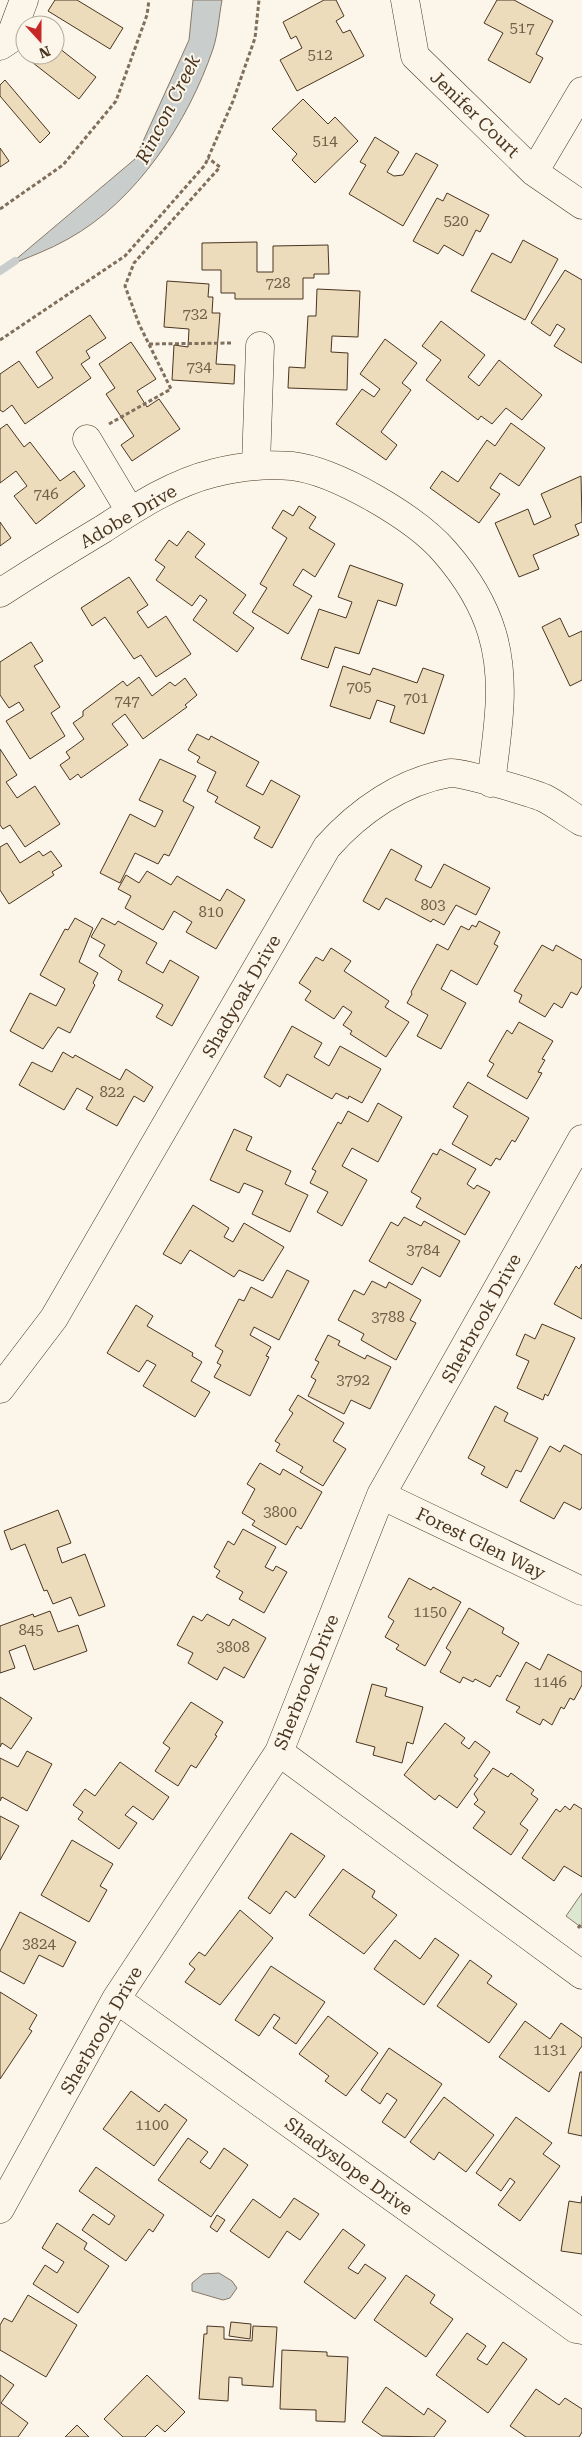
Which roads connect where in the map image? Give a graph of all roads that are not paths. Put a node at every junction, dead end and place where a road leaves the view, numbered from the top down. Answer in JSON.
{"nodes":[{"id":1,"x":24,"y":0,"type":"edge"},
{"id":2,"x":405,"y":0,"type":"edge"},
{"id":3,"x":0,"y":46,"type":"edge"},
{"id":4,"x":582,"y":91,"type":"edge"},
{"id":5,"x":534,"y":172,"type":"junction"},
{"id":6,"x":582,"y":205,"type":"edge"},
{"id":7,"x":260,"y":346,"type":"road end"},
{"id":8,"x":94,"y":434,"type":"road end"},
{"id":9,"x":256,"y":465,"type":"junction"},
{"id":10,"x":130,"y":512,"type":"junction"},
{"id":11,"x":0,"y":593,"type":"edge"},
{"id":12,"x":491,"y":783,"type":"junction"},
{"id":13,"x":582,"y":822,"type":"edge"},
{"id":14,"x":582,"y":1139,"type":"edge"},
{"id":15,"x":0,"y":1389,"type":"edge"},
{"id":16,"x":381,"y":1495,"type":"junction"},
{"id":17,"x":582,"y":1591,"type":"edge"},
{"id":18,"x":279,"y":1752,"type":"junction"},
{"id":19,"x":582,"y":1975,"type":"edge"},
{"id":20,"x":116,"y":1999,"type":"junction"},
{"id":21,"x":0,"y":2209,"type":"edge"},
{"id":22,"x":582,"y":2330,"type":"edge"}],
"edges":[{"from":1,"to":3,"type":"street"},
{"from":2,"to":5,"type":"street","name":"Jenifer Court"},
{"from":4,"to":5,"type":"street"},
{"from":5,"to":6,"type":"street","name":"Jenifer Court"},
{"from":7,"to":9,"type":"street"},
{"from":8,"to":10,"type":"street"},
{"from":9,"to":10,"type":"street","name":"Adobe Drive"},
{"from":9,"to":12,"type":"street","name":"Adobe Drive"},
{"from":10,"to":11,"type":"street","name":"Adobe Drive"},
{"from":12,"to":13,"type":"street","name":"Shadyoak Drive"},
{"from":12,"to":15,"type":"street","name":"Shadyoak Drive"},
{"from":14,"to":16,"type":"street","name":"Sherbrook Drive"},
{"from":16,"to":17,"type":"street","name":"Forest Glen Way"},
{"from":16,"to":18,"type":"street","name":"Sherbrook Drive"},
{"from":18,"to":19,"type":"street"},
{"from":18,"to":20,"type":"street","name":"Sherbrook Drive"},
{"from":20,"to":21,"type":"street","name":"Sherbrook Drive"},
{"from":20,"to":22,"type":"street","name":"Shadyslope Drive"}]}
